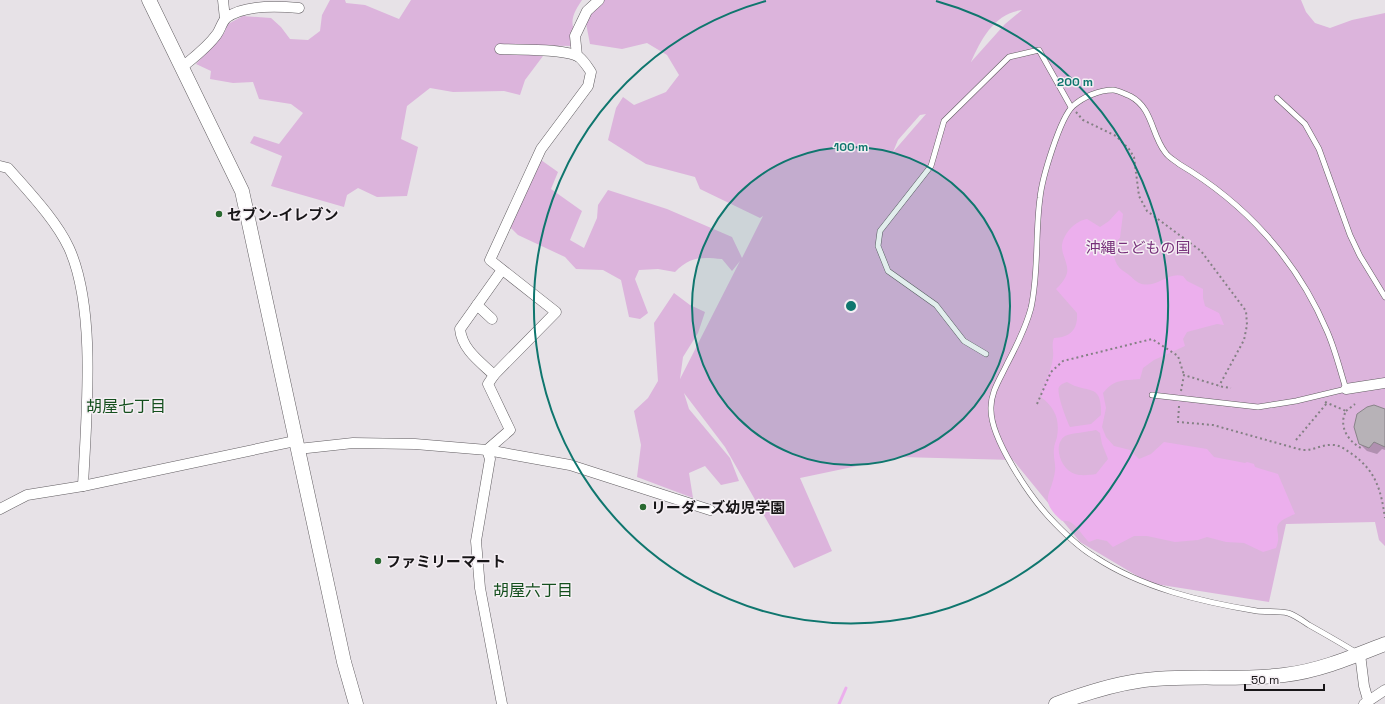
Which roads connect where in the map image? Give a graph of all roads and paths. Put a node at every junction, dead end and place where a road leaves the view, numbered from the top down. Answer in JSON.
{"nodes":[{"id":1,"x":148,"y":0,"type":"edge"},
{"id":2,"x":223,"y":0,"type":"edge"},
{"id":3,"x":599,"y":0,"type":"edge"},
{"id":4,"x":269,"y":3,"type":"edge"},
{"id":5,"x":299,"y":8,"type":"dead end"},
{"id":6,"x":225,"y":19,"type":"junction"},
{"id":7,"x":500,"y":49,"type":"dead end"},
{"id":8,"x":578,"y":56,"type":"junction"},
{"id":9,"x":181,"y":68,"type":"junction"},
{"id":10,"x":1277,"y":98,"type":"dead end"},
{"id":11,"x":1071,"y":107,"type":"junction"},
{"id":12,"x":0,"y":166,"type":"edge"},
{"id":13,"x":502,"y":270,"type":"junction"},
{"id":14,"x":1385,"y":297,"type":"edge"},
{"id":15,"x":477,"y":305,"type":"junction"},
{"id":16,"x":492,"y":319,"type":"dead end"},
{"id":17,"x":986,"y":354,"type":"dead end"},
{"id":18,"x":494,"y":375,"type":"junction"},
{"id":19,"x":1184,"y":375,"type":"junction"},
{"id":20,"x":1385,"y":383,"type":"edge"},
{"id":21,"x":1219,"y":386,"type":"junction"},
{"id":22,"x":1231,"y":388,"type":"dead end"},
{"id":23,"x":1346,"y":389,"type":"junction"},
{"id":24,"x":1152,"y":395,"type":"dead end"},
{"id":25,"x":1323,"y":395,"type":"junction"},
{"id":26,"x":1180,"y":398,"type":"junction"},
{"id":27,"x":1327,"y":403,"type":"junction"},
{"id":28,"x":1037,"y":404,"type":"dead end"},
{"id":29,"x":1355,"y":404,"type":"dead end"},
{"id":30,"x":1346,"y":410,"type":"junction"},
{"id":31,"x":1296,"y":440,"type":"dead end"},
{"id":32,"x":297,"y":445,"type":"junction"},
{"id":33,"x":1363,"y":448,"type":"dead end"},
{"id":34,"x":487,"y":450,"type":"junction"},
{"id":35,"x":83,"y":486,"type":"junction"},
{"id":36,"x":0,"y":509,"type":"edge"},
{"id":37,"x":710,"y":510,"type":"dead end"},
{"id":38,"x":1385,"y":518,"type":"edge"},
{"id":39,"x":1385,"y":644,"type":"edge"},
{"id":40,"x":1360,"y":654,"type":"junction"},
{"id":41,"x":1385,"y":690,"type":"edge"},
{"id":42,"x":1366,"y":702,"type":"edge"},
{"id":43,"x":356,"y":704,"type":"edge"},
{"id":44,"x":502,"y":704,"type":"edge"},
{"id":45,"x":1056,"y":704,"type":"edge"}],
"edges":[{"from":1,"to":9,"type":"street"},
{"from":2,"to":6,"type":"street"},
{"from":3,"to":8,"type":"street"},
{"from":4,"to":5,"type":"street"},
{"from":4,"to":6,"type":"street"},
{"from":6,"to":9,"type":"street"},
{"from":7,"to":8,"type":"street"},
{"from":8,"to":13,"type":"street"},
{"from":9,"to":32,"type":"street"},
{"from":10,"to":14,"type":"lane"},
{"from":11,"to":17,"type":"lane"},
{"from":11,"to":21,"type":"path"},
{"from":11,"to":23,"type":"lane"},
{"from":11,"to":40,"type":"lane"},
{"from":12,"to":35,"type":"street"},
{"from":13,"to":15,"type":"street"},
{"from":13,"to":18,"type":"street"},
{"from":15,"to":16,"type":"street"},
{"from":15,"to":18,"type":"street"},
{"from":18,"to":34,"type":"street"},
{"from":19,"to":21,"type":"path"},
{"from":19,"to":26,"type":"path"},
{"from":19,"to":28,"type":"path"},
{"from":20,"to":23,"type":"street"},
{"from":21,"to":22,"type":"path"},
{"from":23,"to":25,"type":"lane"},
{"from":24,"to":26,"type":"lane"},
{"from":25,"to":26,"type":"lane"},
{"from":25,"to":27,"type":"path"},
{"from":26,"to":38,"type":"path"},
{"from":27,"to":30,"type":"path"},
{"from":27,"to":31,"type":"path"},
{"from":29,"to":30,"type":"path"},
{"from":30,"to":33,"type":"path"},
{"from":32,"to":34,"type":"street"},
{"from":32,"to":35,"type":"street"},
{"from":32,"to":43,"type":"street"},
{"from":34,"to":37,"type":"street"},
{"from":34,"to":44,"type":"street"},
{"from":35,"to":36,"type":"street"},
{"from":39,"to":40,"type":"street"},
{"from":40,"to":42,"type":"street"},
{"from":40,"to":45,"type":"street"},
{"from":41,"to":42,"type":"street"}]}
